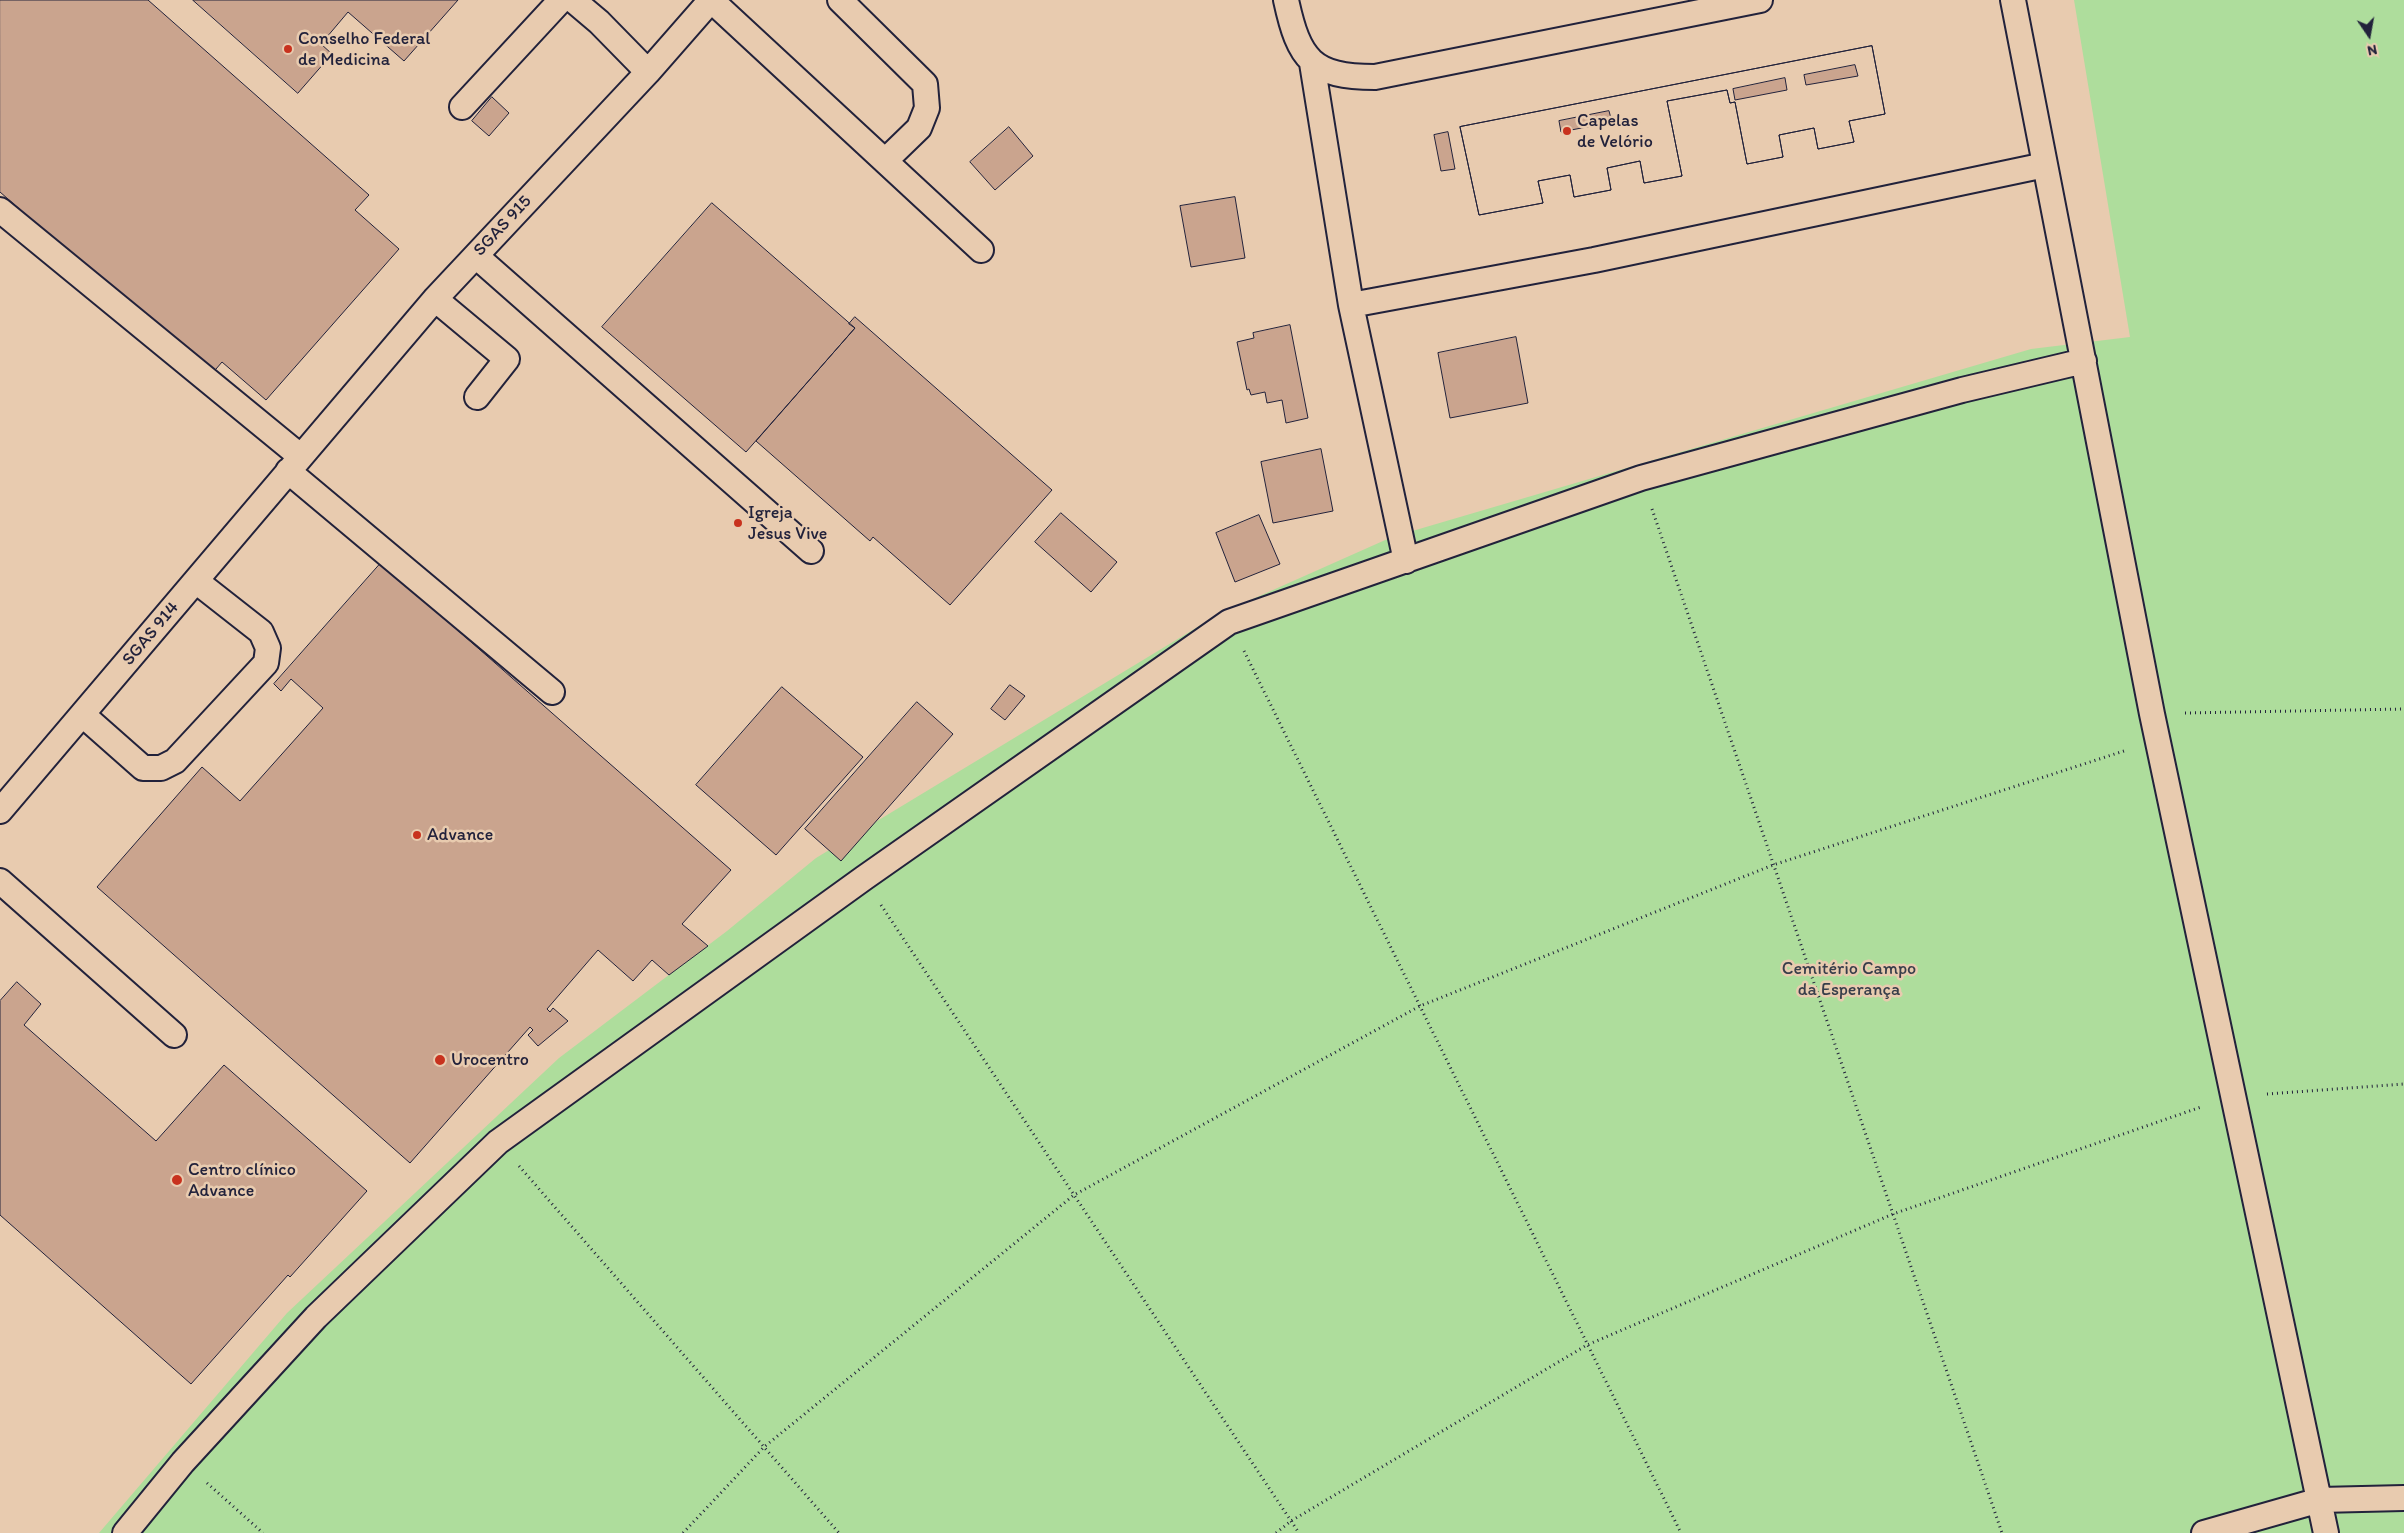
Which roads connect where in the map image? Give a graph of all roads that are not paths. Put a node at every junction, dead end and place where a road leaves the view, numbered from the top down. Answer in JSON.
{"nodes":[{"id":1,"x":561,"y":0,"type":"edge"},
{"id":2,"x":573,"y":0,"type":"edge"},
{"id":3,"x":711,"y":0,"type":"edge"},
{"id":4,"x":840,"y":0,"type":"edge"},
{"id":5,"x":1286,"y":0,"type":"edge"},
{"id":6,"x":1760,"y":0,"type":"edge"},
{"id":7,"x":2013,"y":0,"type":"edge"},
{"id":8,"x":1312,"y":63,"type":"junction"},
{"id":9,"x":648,"y":72,"type":"junction"},
{"id":10,"x":462,"y":107,"type":"dead end"},
{"id":11,"x":886,"y":160,"type":"junction"},
{"id":12,"x":2045,"y":165,"type":"junction"},
{"id":13,"x":0,"y":210,"type":"edge"},
{"id":14,"x":981,"y":250,"type":"dead end"},
{"id":15,"x":476,"y":256,"type":"junction"},
{"id":16,"x":435,"y":299,"type":"junction"},
{"id":17,"x":1351,"y":305,"type":"junction"},
{"id":18,"x":2084,"y":361,"type":"junction"},
{"id":19,"x":477,"y":397,"type":"dead end"},
{"id":20,"x":294,"y":463,"type":"junction"},
{"id":21,"x":811,"y":551,"type":"dead end"},
{"id":22,"x":1406,"y":561,"type":"junction"},
{"id":23,"x":196,"y":581,"type":"junction"},
{"id":24,"x":552,"y":692,"type":"dead end"},
{"id":25,"x":83,"y":715,"type":"junction"},
{"id":26,"x":0,"y":811,"type":"edge"},
{"id":27,"x":0,"y":881,"type":"edge"},
{"id":28,"x":174,"y":1035,"type":"dead end"},
{"id":29,"x":2404,"y":1498,"type":"edge"},
{"id":30,"x":2320,"y":1500,"type":"junction"},
{"id":31,"x":124,"y":1533,"type":"edge"},
{"id":32,"x":2204,"y":1533,"type":"edge"},
{"id":33,"x":2326,"y":1533,"type":"edge"}],
"edges":[{"from":1,"to":10,"type":"lane"},
{"from":2,"to":9,"type":"lane"},
{"from":3,"to":9,"type":"lane","name":"SGAS 915"},
{"from":3,"to":11,"type":"lane"},
{"from":4,"to":11,"type":"lane"},
{"from":5,"to":8,"type":"lane"},
{"from":6,"to":8,"type":"lane"},
{"from":7,"to":12,"type":"lane"},
{"from":8,"to":17,"type":"lane"},
{"from":9,"to":15,"type":"lane","name":"SGAS 915"},
{"from":11,"to":14,"type":"lane"},
{"from":12,"to":17,"type":"lane"},
{"from":12,"to":18,"type":"lane"},
{"from":13,"to":20,"type":"lane"},
{"from":15,"to":16,"type":"lane","name":"SGAS 915"},
{"from":15,"to":21,"type":"lane"},
{"from":16,"to":19,"type":"lane"},
{"from":16,"to":20,"type":"lane","name":"SGAS 915"},
{"from":17,"to":22,"type":"lane"},
{"from":18,"to":22,"type":"lane"},
{"from":18,"to":30,"type":"lane"},
{"from":20,"to":23,"type":"lane","name":"SGAS 914"},
{"from":20,"to":24,"type":"lane"},
{"from":22,"to":31,"type":"lane"},
{"from":23,"to":25,"type":"lane","name":"SGAS 914"},
{"from":23,"to":25,"type":"lane"},
{"from":25,"to":26,"type":"lane","name":"SGAS 914"},
{"from":27,"to":28,"type":"lane"},
{"from":29,"to":30,"type":"lane"},
{"from":30,"to":32,"type":"lane"},
{"from":30,"to":33,"type":"lane"}]}
